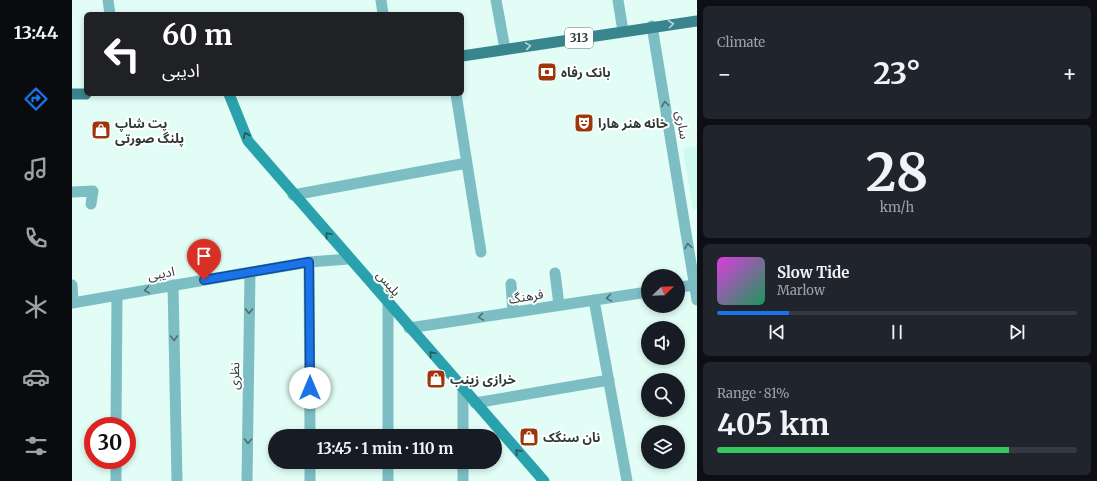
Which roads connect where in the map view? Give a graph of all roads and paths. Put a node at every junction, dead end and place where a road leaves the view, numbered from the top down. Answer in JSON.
{"nodes":[{"id":1,"x":108,"y":0,"type":"edge"},
{"id":2,"x":381,"y":0,"type":"edge"},
{"id":3,"x":496,"y":0,"type":"edge"},
{"id":4,"x":618,"y":0,"type":"edge"},
{"id":5,"x":110,"y":12,"type":"edge"},
{"id":6,"x":383,"y":12,"type":"edge"},
{"id":7,"x":697,"y":21,"type":"edge"},
{"id":8,"x":652,"y":26,"type":"junction"},
{"id":9,"x":623,"y":31,"type":"junction"},
{"id":10,"x":505,"y":49,"type":"junction"},
{"id":11,"x":464,"y":56,"type":"edge"},
{"id":12,"x":72,"y":94,"type":"edge"},
{"id":13,"x":84,"y":94,"type":"edge"},
{"id":14,"x":229,"y":96,"type":"edge"},
{"id":15,"x":456,"y":96,"type":"edge"},
{"id":16,"x":467,"y":163,"type":"junction"},
{"id":17,"x":72,"y":192,"type":"edge"},
{"id":18,"x":293,"y":195,"type":"junction"},
{"id":19,"x":91,"y":204,"type":"dead end"},
{"id":20,"x":481,"y":252,"type":"dead end"},
{"id":21,"x":349,"y":259,"type":"junction"},
{"id":22,"x":309,"y":262,"type":"junction"},
{"id":23,"x":250,"y":272,"type":"junction"},
{"id":24,"x":555,"y":273,"type":"dead end"},
{"id":25,"x":511,"y":284,"type":"dead end"},
{"id":26,"x":72,"y":285,"type":"edge"},
{"id":27,"x":173,"y":285,"type":"junction"},
{"id":28,"x":696,"y":285,"type":"edge"},
{"id":29,"x":685,"y":286,"type":"edge"},
{"id":30,"x":641,"y":293,"type":"edge"},
{"id":31,"x":117,"y":295,"type":"junction"},
{"id":32,"x":594,"y":300,"type":"junction"},
{"id":33,"x":697,"y":300,"type":"edge"},
{"id":34,"x":73,"y":303,"type":"edge"},
{"id":35,"x":388,"y":304,"type":"junction"},
{"id":36,"x":559,"y":305,"type":"junction"},
{"id":37,"x":513,"y":312,"type":"junction"},
{"id":38,"x":409,"y":328,"type":"junction"},
{"id":39,"x":609,"y":380,"type":"junction"},
{"id":40,"x":463,"y":389,"type":"junction"},
{"id":41,"x":475,"y":402,"type":"junction"},
{"id":42,"x":116,"y":417,"type":"edge"},
{"id":43,"x":310,"y":429,"type":"edge"},
{"id":44,"x":388,"y":429,"type":"edge"},
{"id":45,"x":463,"y":429,"type":"edge"},
{"id":46,"x":116,"y":469,"type":"edge"},
{"id":47,"x":310,"y":469,"type":"edge"},
{"id":48,"x":388,"y":469,"type":"edge"},
{"id":49,"x":463,"y":469,"type":"edge"},
{"id":50,"x":116,"y":481,"type":"edge"},
{"id":51,"x":177,"y":481,"type":"edge"},
{"id":52,"x":247,"y":481,"type":"edge"},
{"id":53,"x":310,"y":481,"type":"edge"},
{"id":54,"x":388,"y":481,"type":"edge"},
{"id":55,"x":463,"y":481,"type":"edge"},
{"id":56,"x":544,"y":481,"type":"edge"},
{"id":57,"x":627,"y":481,"type":"edge"}],
"edges":[{"from":1,"to":5,"type":"street"},
{"from":2,"to":6,"type":"street"},
{"from":3,"to":10,"type":"street"},
{"from":4,"to":9,"type":"street"},
{"from":8,"to":7,"type":"main road","number":"313","one_way":true},
{"from":8,"to":9,"type":"main road","number":"313"},
{"from":28,"to":8,"type":"street","name":"ساری","one_way":true},
{"from":10,"to":9,"type":"main road","number":"313","one_way":true},
{"from":10,"to":11,"type":"main road","number":"313"},
{"from":12,"to":13,"type":"main road"},
{"from":18,"to":14,"type":"main road","name":"پلیس","one_way":true},
{"from":15,"to":16,"type":"street"},
{"from":16,"to":18,"type":"street"},
{"from":16,"to":20,"type":"street"},
{"from":17,"to":19,"type":"street"},
{"from":21,"to":18,"type":"main road","name":"پلیس","one_way":true},
{"from":21,"to":22,"type":"street","name":"ادیبی"},
{"from":21,"to":35,"type":"main road","name":"پلیس"},
{"from":22,"to":23,"type":"street","name":"ادیبی"},
{"from":22,"to":43,"type":"street"},
{"from":23,"to":27,"type":"street","name":"ادیبی"},
{"from":23,"to":52,"type":"street","name":"نظری","one_way":true},
{"from":24,"to":36,"type":"street"},
{"from":25,"to":37,"type":"street"},
{"from":26,"to":34,"type":"street"},
{"from":27,"to":31,"type":"street","name":"ادیبی","one_way":true},
{"from":27,"to":51,"type":"street","one_way":true},
{"from":28,"to":29,"type":"street"},
{"from":28,"to":33,"type":"street","name":"ساری"},
{"from":30,"to":32,"type":"street","name":"فرهنگ","one_way":true},
{"from":31,"to":34,"type":"street","name":"ادیبی"},
{"from":31,"to":42,"type":"street"},
{"from":32,"to":36,"type":"street","name":"فرهنگ"},
{"from":32,"to":39,"type":"street"},
{"from":35,"to":38,"type":"main road","name":"پلیس"},
{"from":35,"to":44,"type":"street"},
{"from":36,"to":37,"type":"street","name":"فرهنگ"},
{"from":37,"to":38,"type":"street","name":"فرهنگ","one_way":true},
{"from":40,"to":38,"type":"main road","name":"پلیس","one_way":true},
{"from":39,"to":41,"type":"street"},
{"from":39,"to":57,"type":"street"},
{"from":40,"to":41,"type":"main road","name":"پلیس"},
{"from":40,"to":45,"type":"street"},
{"from":56,"to":41,"type":"main road","name":"پلیس","one_way":true},
{"from":46,"to":50,"type":"street"},
{"from":47,"to":53,"type":"street"},
{"from":48,"to":54,"type":"street"},
{"from":49,"to":55,"type":"street"}]}
